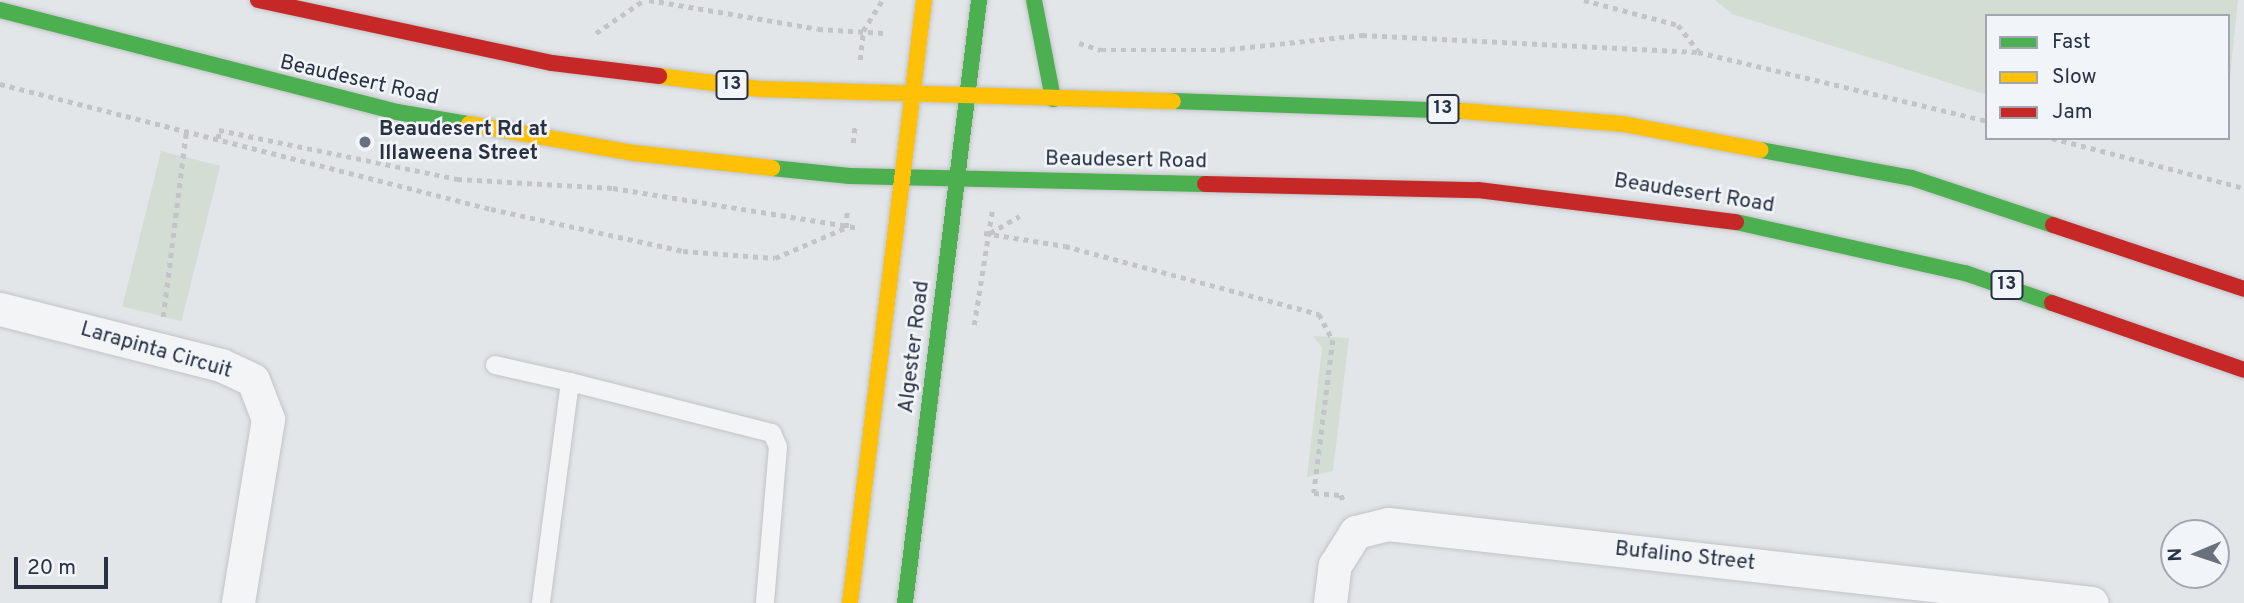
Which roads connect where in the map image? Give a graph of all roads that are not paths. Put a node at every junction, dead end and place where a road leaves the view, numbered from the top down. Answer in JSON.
{"nodes":[{"id":1,"x":258,"y":0,"type":"edge"},
{"id":2,"x":924,"y":0,"type":"edge"},
{"id":3,"x":979,"y":0,"type":"edge"},
{"id":4,"x":1034,"y":0,"type":"edge"},
{"id":5,"x":0,"y":10,"type":"edge"},
{"id":6,"x":912,"y":97,"type":"junction"},
{"id":7,"x":968,"y":97,"type":"junction"},
{"id":8,"x":1053,"y":99,"type":"junction"},
{"id":9,"x":902,"y":178,"type":"junction"},
{"id":10,"x":958,"y":180,"type":"junction"},
{"id":11,"x":2244,"y":289,"type":"edge"},
{"id":12,"x":0,"y":309,"type":"edge"},
{"id":13,"x":495,"y":365,"type":"dead end"},
{"id":14,"x":2244,"y":370,"type":"edge"},
{"id":15,"x":570,"y":382,"type":"junction"},
{"id":16,"x":238,"y":603,"type":"edge"},
{"id":17,"x":541,"y":603,"type":"edge"},
{"id":18,"x":765,"y":603,"type":"edge"},
{"id":19,"x":850,"y":603,"type":"edge"},
{"id":20,"x":905,"y":603,"type":"edge"},
{"id":21,"x":1330,"y":603,"type":"edge"},
{"id":22,"x":2092,"y":603,"type":"edge"}],
"edges":[{"from":1,"to":6,"type":"main road","number":"13"},
{"from":2,"to":6,"type":"main road","name":"Algester Road"},
{"from":3,"to":7,"type":"main road","name":"Algester Road"},
{"from":4,"to":8,"type":"main road"},
{"from":5,"to":9,"type":"main road","name":"Beaudesert Road","number":"13"},
{"from":6,"to":7,"type":"main road","number":"13"},
{"from":6,"to":9,"type":"main road","name":"Algester Road"},
{"from":7,"to":8,"type":"main road","number":"13"},
{"from":7,"to":10,"type":"main road","name":"Algester Road"},
{"from":8,"to":11,"type":"main road","number":"13"},
{"from":9,"to":10,"type":"main road","name":"Beaudesert Road","number":"13"},
{"from":9,"to":19,"type":"main road","name":"Algester Road"},
{"from":10,"to":14,"type":"main road","name":"Beaudesert Road","number":"13"},
{"from":10,"to":20,"type":"main road","name":"Algester Road"},
{"from":12,"to":16,"type":"street","name":"Larapinta Circuit"},
{"from":13,"to":15,"type":"lane"},
{"from":15,"to":17,"type":"lane"},
{"from":15,"to":18,"type":"lane"},
{"from":21,"to":22,"type":"street","name":"Bufalino Street"}]}
